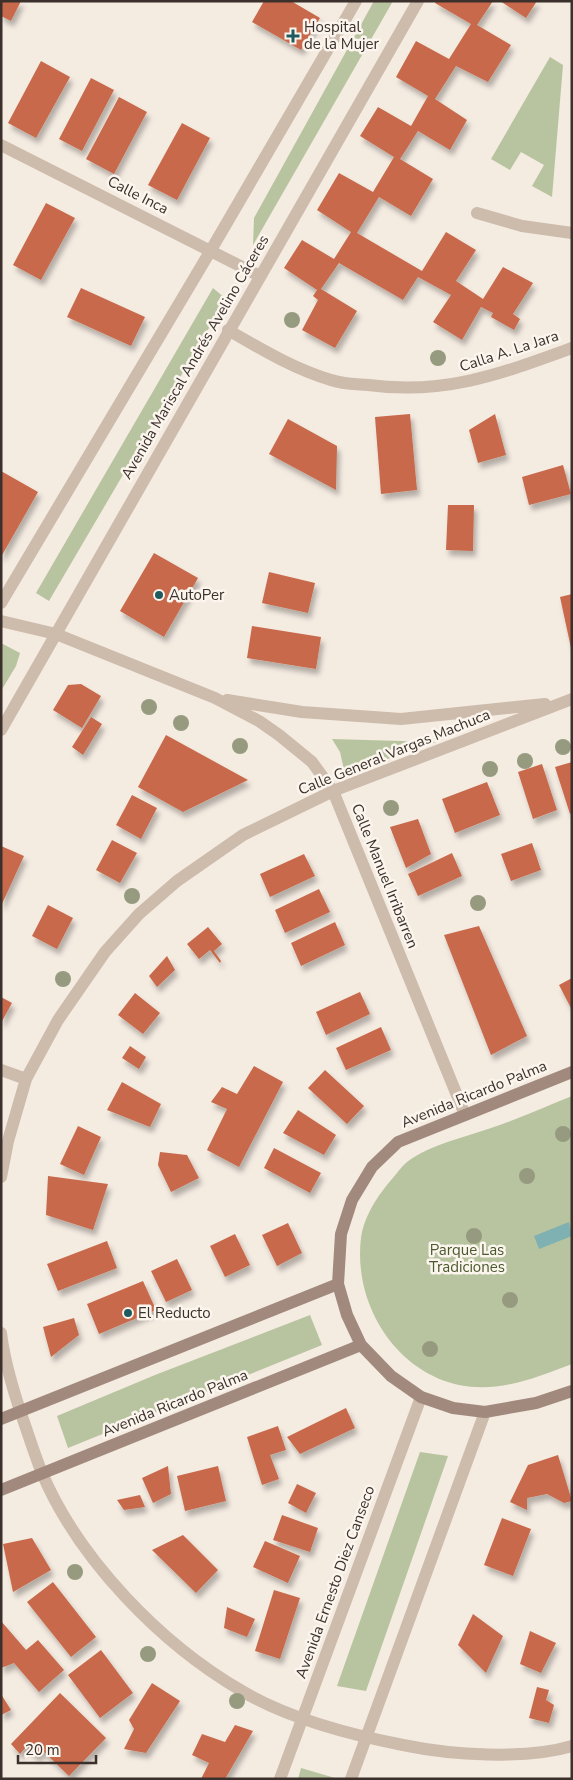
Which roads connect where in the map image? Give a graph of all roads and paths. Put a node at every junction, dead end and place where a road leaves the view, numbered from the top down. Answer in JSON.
{"nodes":[{"id":1,"x":356,"y":1,"type":"edge"},
{"id":2,"x":418,"y":1,"type":"edge"},
{"id":3,"x":1,"y":145,"type":"edge"},
{"id":4,"x":477,"y":212,"type":"dead end"},
{"id":5,"x":572,"y":233,"type":"edge"},
{"id":6,"x":211,"y":250,"type":"junction"},
{"id":7,"x":260,"y":276,"type":"junction"},
{"id":8,"x":228,"y":330,"type":"junction"},
{"id":9,"x":572,"y":348,"type":"edge"},
{"id":10,"x":1,"y":603,"type":"edge"},
{"id":11,"x":1,"y":621,"type":"edge"},
{"id":12,"x":56,"y":634,"type":"junction"},
{"id":13,"x":215,"y":698,"type":"junction"},
{"id":14,"x":567,"y":700,"type":"edge"},
{"id":15,"x":1,"y":730,"type":"edge"},
{"id":16,"x":333,"y":791,"type":"junction"},
{"id":17,"x":1,"y":1070,"type":"edge"},
{"id":18,"x":572,"y":1072,"type":"edge"},
{"id":19,"x":26,"y":1079,"type":"junction"},
{"id":20,"x":465,"y":1114,"type":"junction"},
{"id":21,"x":1,"y":1177,"type":"edge"},
{"id":22,"x":338,"y":1284,"type":"junction"},
{"id":23,"x":1,"y":1333,"type":"edge"},
{"id":24,"x":361,"y":1345,"type":"junction"},
{"id":25,"x":572,"y":1391,"type":"edge"},
{"id":26,"x":421,"y":1397,"type":"junction"},
{"id":27,"x":20,"y":1412,"type":"junction"},
{"id":28,"x":485,"y":1412,"type":"junction"},
{"id":29,"x":1,"y":1419,"type":"edge"},
{"id":30,"x":43,"y":1474,"type":"junction"},
{"id":31,"x":1,"y":1490,"type":"edge"},
{"id":32,"x":303,"y":1717,"type":"junction"},
{"id":33,"x":366,"y":1738,"type":"junction"},
{"id":34,"x":572,"y":1746,"type":"edge"},
{"id":35,"x":280,"y":1779,"type":"edge"},
{"id":36,"x":351,"y":1779,"type":"edge"}],
"edges":[{"from":1,"to":6,"type":"street"},
{"from":2,"to":7,"type":"street","name":"Avenida Mariscal Andrés Avelino Cáceres"},
{"from":3,"to":6,"type":"street","name":"Calle Inca"},
{"from":4,"to":5,"type":"street"},
{"from":6,"to":7,"type":"street","name":"Calle Inca"},
{"from":6,"to":10,"type":"street"},
{"from":7,"to":8,"type":"street","name":"Avenida Mariscal Andrés Avelino Cáceres"},
{"from":8,"to":9,"type":"street","name":"Calla A. La Jara"},
{"from":8,"to":12,"type":"street","name":"Avenida Mariscal Andrés Avelino Cáceres"},
{"from":11,"to":12,"type":"street","name":"Calle Manuel Irribarren"},
{"from":12,"to":13,"type":"street","name":"Calle Manuel Irribarren"},
{"from":12,"to":15,"type":"street","name":"Avenida Mariscal Andrés Avelino Cáceres"},
{"from":13,"to":14,"type":"street","name":"Calle Manuel Irribarren"},
{"from":13,"to":16,"type":"street","name":"Calle Manuel Irribarren"},
{"from":14,"to":16,"type":"street","name":"Calle General Vargas Machuca"},
{"from":16,"to":19,"type":"street","name":"Calle General Vargas Machuca"},
{"from":16,"to":20,"type":"street","name":"Calle Manuel Irribarren"},
{"from":17,"to":19,"type":"street"},
{"from":18,"to":20,"type":"main road","name":"Avenida Ricardo Palma"},
{"from":19,"to":21,"type":"street","name":"Calle General Vargas Machuca"},
{"from":20,"to":22,"type":"main road","name":"Avenida Ricardo Palma"},
{"from":22,"to":24,"type":"main road","name":"Avenida Ricardo Palma"},
{"from":22,"to":27,"type":"main road"},
{"from":23,"to":27,"type":"street"},
{"from":24,"to":26,"type":"main road","name":"Avenida Ricardo Palma"},
{"from":24,"to":30,"type":"main road","name":"Avenida Ricardo Palma"},
{"from":25,"to":28,"type":"main road","name":"Avenida Ricardo Palma"},
{"from":26,"to":28,"type":"main road","name":"Avenida Ricardo Palma"},
{"from":26,"to":32,"type":"street","name":"Avenida Ernesto Diez Canseco"},
{"from":27,"to":29,"type":"main road"},
{"from":27,"to":30,"type":"street"},
{"from":28,"to":33,"type":"street"},
{"from":30,"to":31,"type":"main road","name":"Avenida Ricardo Palma"},
{"from":30,"to":32,"type":"street"},
{"from":32,"to":33,"type":"street"},
{"from":32,"to":35,"type":"street","name":"Avenida Ernesto Diez Canseco"},
{"from":33,"to":34,"type":"street"},
{"from":33,"to":36,"type":"street"}]}
